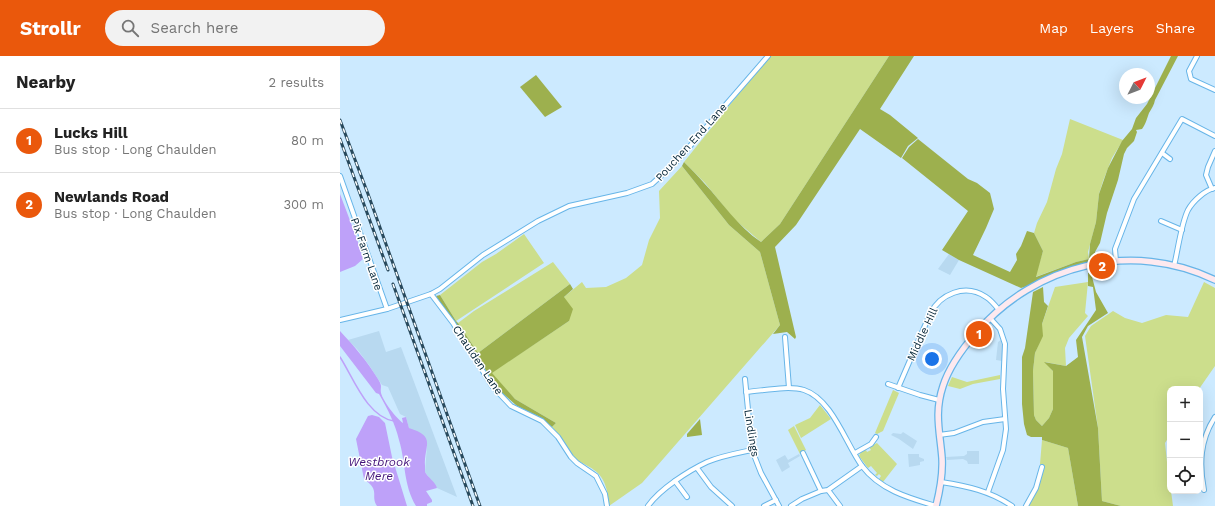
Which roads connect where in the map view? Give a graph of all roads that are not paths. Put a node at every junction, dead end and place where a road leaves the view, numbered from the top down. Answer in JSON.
{"nodes":[{"id":1,"x":768,"y":56,"type":"edge"},
{"id":2,"x":1197,"y":56,"type":"edge"},
{"id":3,"x":1215,"y":90,"type":"edge"},
{"id":4,"x":1215,"y":136,"type":"edge"},
{"id":5,"x":1215,"y":151,"type":"edge"},
{"id":6,"x":1162,"y":153,"type":"junction"},
{"id":7,"x":1170,"y":159,"type":"dead end"},
{"id":8,"x":340,"y":176,"type":"edge"},
{"id":9,"x":1213,"y":188,"type":"edge"},
{"id":10,"x":1161,"y":222,"type":"dead end"},
{"id":11,"x":1182,"y":230,"type":"junction"},
{"id":12,"x":1116,"y":262,"type":"junction"},
{"id":13,"x":1174,"y":266,"type":"junction"},
{"id":14,"x":1215,"y":280,"type":"edge"},
{"id":15,"x":431,"y":294,"type":"junction"},
{"id":16,"x":387,"y":309,"type":"junction"},
{"id":17,"x":999,"y":310,"type":"junction"},
{"id":18,"x":990,"y":318,"type":"junction"},
{"id":19,"x":340,"y":320,"type":"edge"},
{"id":20,"x":785,"y":337,"type":"dead end"},
{"id":21,"x":745,"y":379,"type":"dead end"},
{"id":22,"x":888,"y":384,"type":"dead end"},
{"id":23,"x":789,"y":388,"type":"junction"},
{"id":24,"x":898,"y":388,"type":"junction"},
{"id":25,"x":746,"y":392,"type":"junction"},
{"id":26,"x":939,"y":400,"type":"junction"},
{"id":27,"x":1215,"y":417,"type":"edge"},
{"id":28,"x":1005,"y":419,"type":"junction"},
{"id":29,"x":939,"y":435,"type":"junction"},
{"id":30,"x":876,"y":437,"type":"dead end"},
{"id":31,"x":752,"y":450,"type":"junction"},
{"id":32,"x":803,"y":453,"type":"dead end"},
{"id":33,"x":855,"y":454,"type":"junction"},
{"id":34,"x":862,"y":466,"type":"junction"},
{"id":35,"x":1042,"y":467,"type":"dead end"},
{"id":36,"x":696,"y":468,"type":"junction"},
{"id":37,"x":675,"y":481,"type":"junction"},
{"id":38,"x":941,"y":482,"type":"junction"},
{"id":39,"x":828,"y":490,"type":"junction"},
{"id":40,"x":1204,"y":490,"type":"dead end"},
{"id":41,"x":821,"y":491,"type":"junction"},
{"id":42,"x":988,"y":492,"type":"junction"},
{"id":43,"x":687,"y":498,"type":"dead end"},
{"id":44,"x":776,"y":500,"type":"junction"},
{"id":45,"x":607,"y":506,"type":"edge"},
{"id":46,"x":648,"y":506,"type":"edge"},
{"id":47,"x":732,"y":506,"type":"edge"},
{"id":48,"x":764,"y":506,"type":"edge"},
{"id":49,"x":779,"y":506,"type":"edge"},
{"id":50,"x":791,"y":506,"type":"edge"},
{"id":51,"x":840,"y":506,"type":"edge"},
{"id":52,"x":936,"y":506,"type":"edge"},
{"id":53,"x":1012,"y":506,"type":"edge"},
{"id":54,"x":1026,"y":506,"type":"edge"}],
"edges":[{"from":1,"to":15,"type":"street","name":"Pouchen End Lane"},
{"from":2,"to":3,"type":"street"},
{"from":4,"to":6,"type":"street"},
{"from":5,"to":9,"type":"street"},
{"from":6,"to":7,"type":"street"},
{"from":6,"to":12,"type":"street"},
{"from":8,"to":16,"type":"street","name":"Pix Farm Lane"},
{"from":9,"to":11,"type":"street"},
{"from":10,"to":11,"type":"street"},
{"from":11,"to":13,"type":"street"},
{"from":12,"to":13,"type":"street"},
{"from":12,"to":17,"type":"street"},
{"from":13,"to":14,"type":"street"},
{"from":15,"to":16,"type":"street","name":"Pouchen End Lane"},
{"from":15,"to":45,"type":"street","name":"Chaulden Lane"},
{"from":16,"to":19,"type":"street","name":"Pouchen End Lane"},
{"from":17,"to":18,"type":"street"},
{"from":17,"to":24,"type":"street","name":"Middle Hill"},
{"from":18,"to":26,"type":"street"},
{"from":18,"to":28,"type":"street"},
{"from":20,"to":23,"type":"street"},
{"from":21,"to":25,"type":"street","name":"Lindlings"},
{"from":22,"to":24,"type":"street"},
{"from":23,"to":25,"type":"street"},
{"from":23,"to":33,"type":"street"},
{"from":24,"to":26,"type":"street"},
{"from":25,"to":31,"type":"street","name":"Lindlings"},
{"from":26,"to":29,"type":"street"},
{"from":27,"to":40,"type":"street"},
{"from":28,"to":29,"type":"street"},
{"from":28,"to":42,"type":"street"},
{"from":29,"to":38,"type":"street"},
{"from":30,"to":33,"type":"street"},
{"from":31,"to":36,"type":"street"},
{"from":31,"to":44,"type":"street","name":"Lindlings"},
{"from":32,"to":41,"type":"street"},
{"from":33,"to":34,"type":"street"},
{"from":34,"to":39,"type":"street"},
{"from":34,"to":52,"type":"street"},
{"from":35,"to":54,"type":"street"},
{"from":36,"to":37,"type":"street"},
{"from":36,"to":47,"type":"street"},
{"from":37,"to":43,"type":"street"},
{"from":37,"to":46,"type":"street"},
{"from":38,"to":42,"type":"street"},
{"from":38,"to":52,"type":"street"},
{"from":39,"to":41,"type":"street"},
{"from":39,"to":51,"type":"street"},
{"from":41,"to":50,"type":"street"},
{"from":42,"to":53,"type":"street"},
{"from":44,"to":48,"type":"street"},
{"from":44,"to":49,"type":"street","name":"Lindlings"}]}
